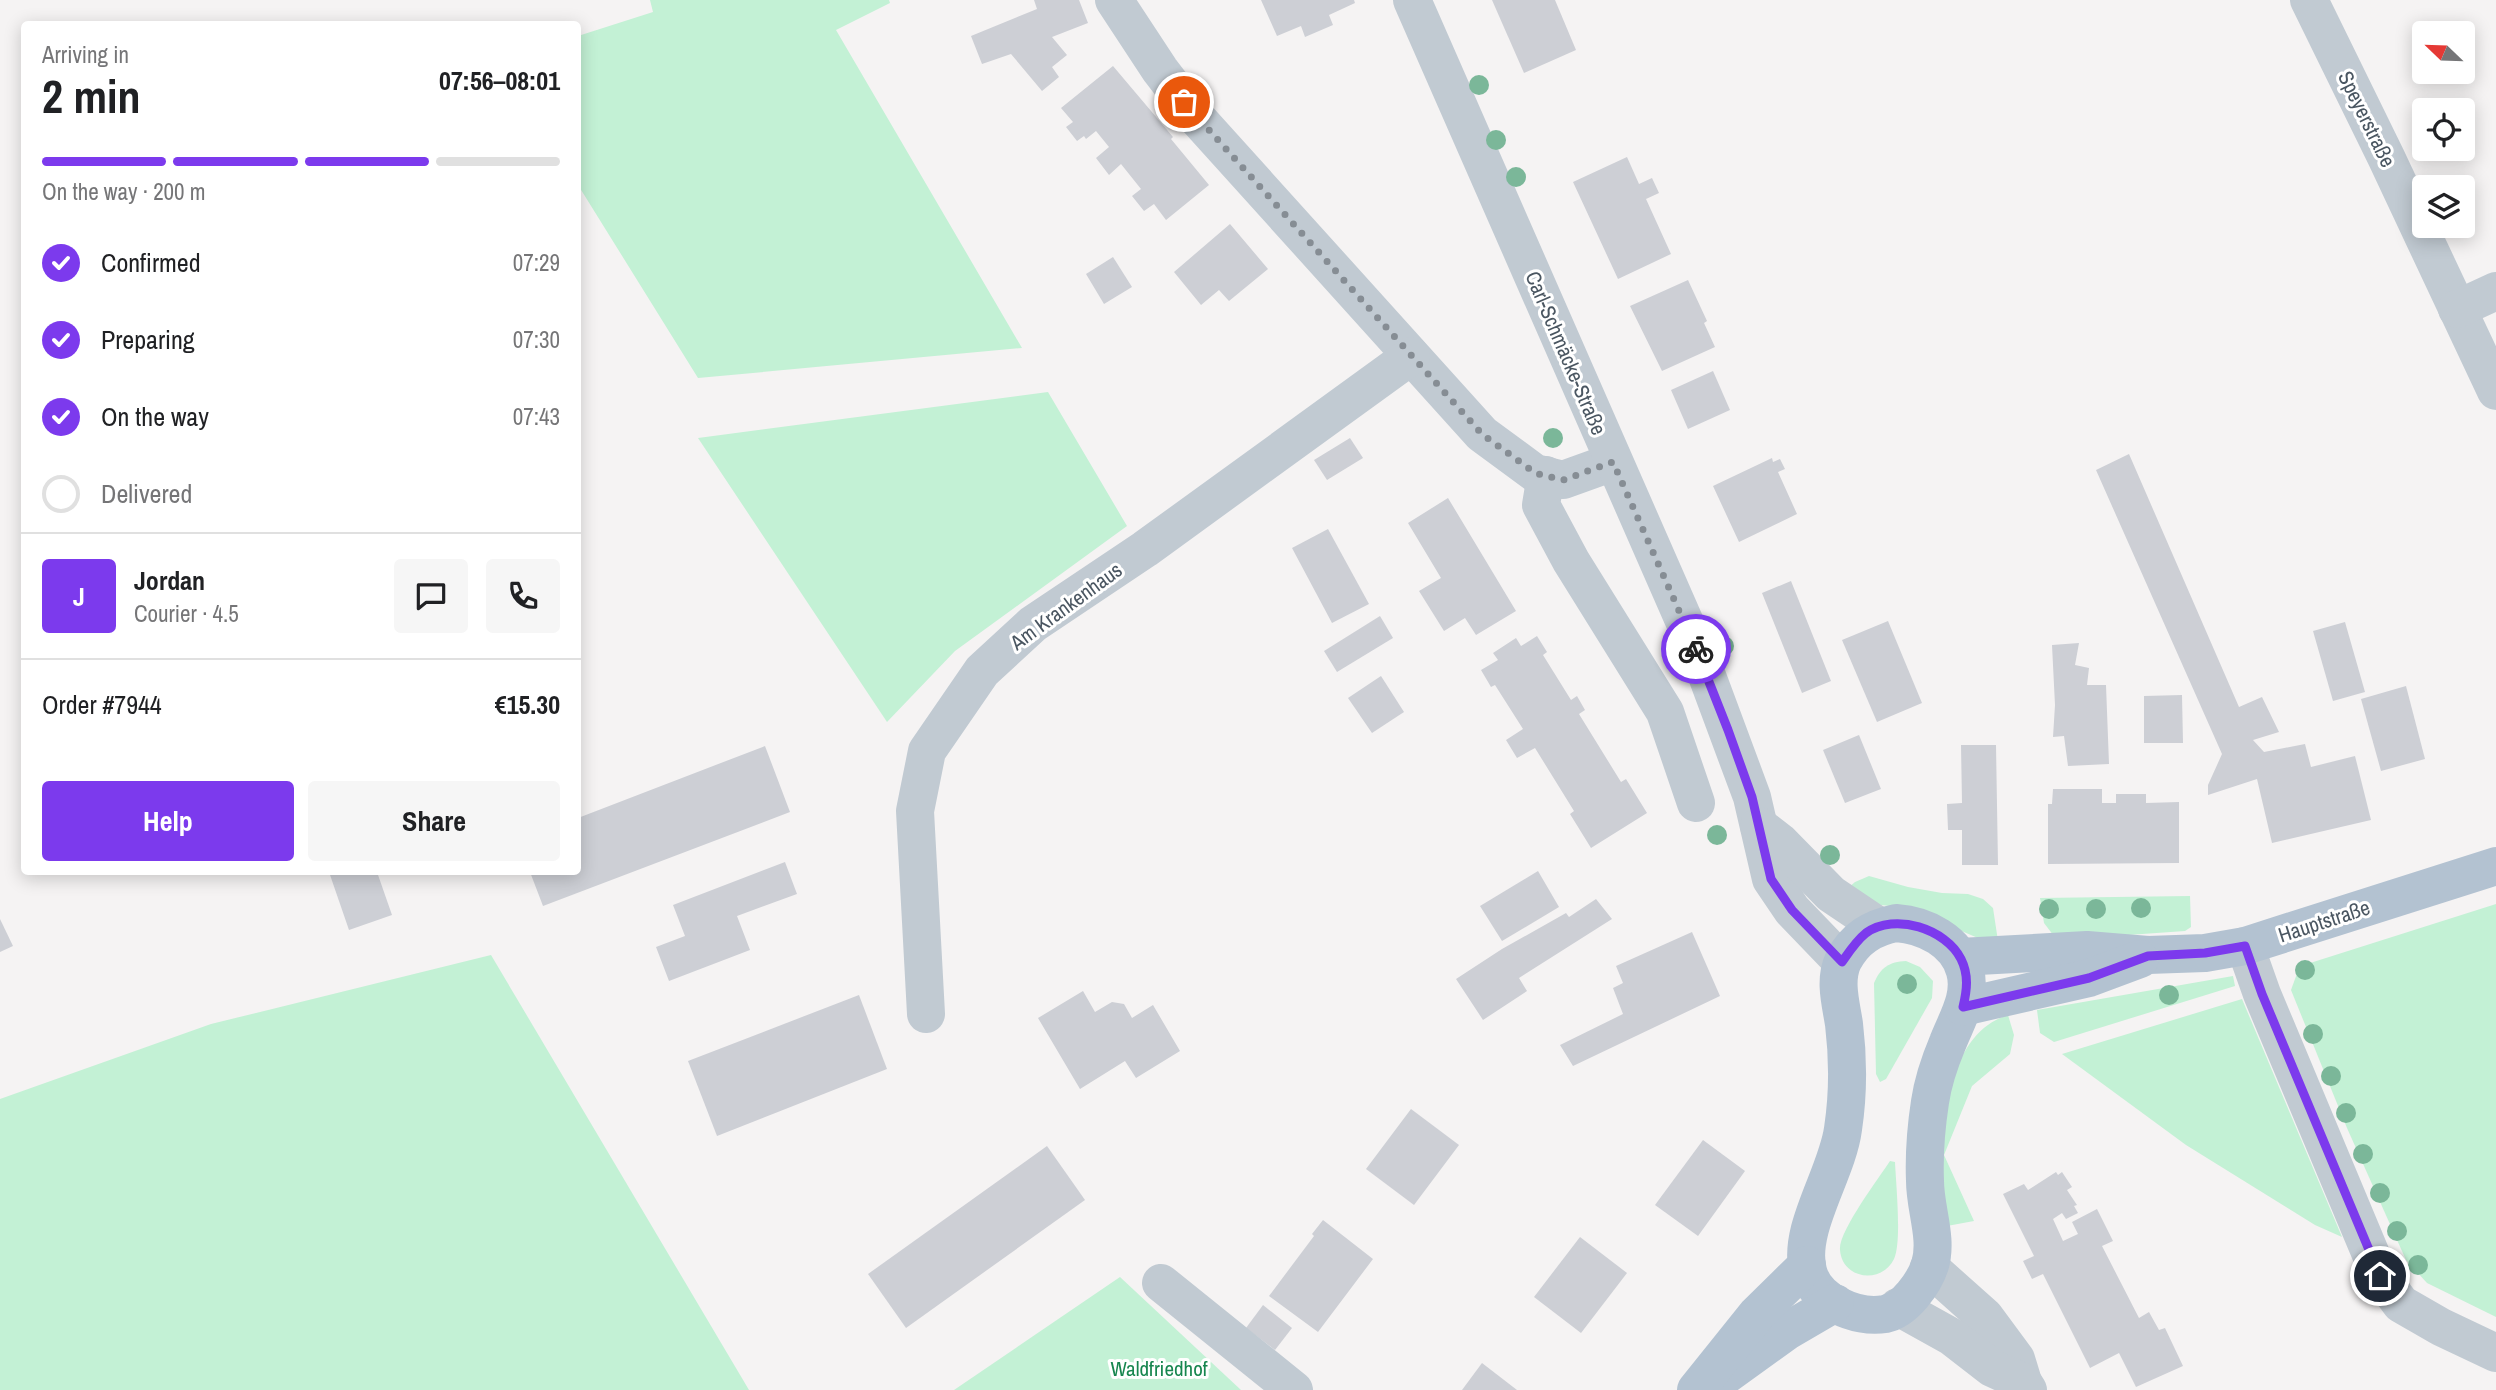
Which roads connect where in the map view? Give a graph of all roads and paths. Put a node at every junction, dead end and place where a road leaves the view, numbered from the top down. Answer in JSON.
{"nodes":[{"id":1,"x":1114,"y":0,"type":"edge"},
{"id":2,"x":1412,"y":0,"type":"edge"},
{"id":3,"x":2309,"y":0,"type":"edge"},
{"id":4,"x":2496,"y":291,"type":"edge"},
{"id":5,"x":2458,"y":309,"type":"junction"},
{"id":6,"x":1411,"y":356,"type":"junction"},
{"id":7,"x":2496,"y":391,"type":"edge"},
{"id":8,"x":1613,"y":462,"type":"junction"},
{"id":9,"x":1546,"y":475,"type":"junction"},
{"id":10,"x":1696,"y":803,"type":"dead end"},
{"id":11,"x":1759,"y":826,"type":"junction"},
{"id":12,"x":2496,"y":866,"type":"edge"},
{"id":13,"x":1880,"y":927,"type":"junction"},
{"id":14,"x":2245,"y":946,"type":"junction"},
{"id":15,"x":2148,"y":956,"type":"junction"},
{"id":16,"x":1960,"y":957,"type":"junction"},
{"id":17,"x":1842,"y":962,"type":"junction"},
{"id":18,"x":1963,"y":1007,"type":"junction"},
{"id":19,"x":926,"y":1014,"type":"dead end"},
{"id":20,"x":1807,"y":1265,"type":"junction"},
{"id":21,"x":1929,"y":1267,"type":"junction"},
{"id":22,"x":1161,"y":1283,"type":"dead end"},
{"id":23,"x":1835,"y":1303,"type":"junction"},
{"id":24,"x":1898,"y":1307,"type":"junction"},
{"id":25,"x":2496,"y":1353,"type":"edge"},
{"id":26,"x":2025,"y":1386,"type":"edge"},
{"id":27,"x":1294,"y":1390,"type":"edge"},
{"id":28,"x":1696,"y":1390,"type":"edge"},
{"id":29,"x":1705,"y":1390,"type":"edge"}],
"edges":[{"from":1,"to":6,"type":"street"},
{"from":2,"to":8,"type":"street","name":"Carl-Schmäcke-Straße"},
{"from":3,"to":5,"type":"street","name":"Speyerstraße"},
{"from":4,"to":5,"type":"street"},
{"from":5,"to":7,"type":"street","name":"Speyerstraße"},
{"from":6,"to":9,"type":"street"},
{"from":6,"to":19,"type":"street","name":"Am Krankenhaus"},
{"from":8,"to":9,"type":"street"},
{"from":8,"to":11,"type":"street","name":"Carl-Schmäcke-Straße"},
{"from":9,"to":10,"type":"street"},
{"from":11,"to":13,"type":"street"},
{"from":11,"to":17,"type":"street","name":"Carl-Schmäcke-Straße"},
{"from":12,"to":14,"type":"main road","name":"Hauptstraße"},
{"from":13,"to":16,"type":"main road"},
{"from":13,"to":17,"type":"main road"},
{"from":14,"to":15,"type":"main road","name":"Hauptstraße"},
{"from":14,"to":25,"type":"street"},
{"from":15,"to":16,"type":"main road","name":"Hauptstraße"},
{"from":15,"to":18,"type":"main road","name":"Hauptstraße"},
{"from":16,"to":18,"type":"main road"},
{"from":17,"to":20,"type":"main road"},
{"from":18,"to":21,"type":"main road"},
{"from":20,"to":23,"type":"main road"},
{"from":20,"to":28,"type":"main road"},
{"from":21,"to":24,"type":"main road"},
{"from":21,"to":26,"type":"street"},
{"from":22,"to":27,"type":"street"},
{"from":23,"to":24,"type":"main road"},
{"from":23,"to":29,"type":"main road"},
{"from":24,"to":26,"type":"street"}]}
